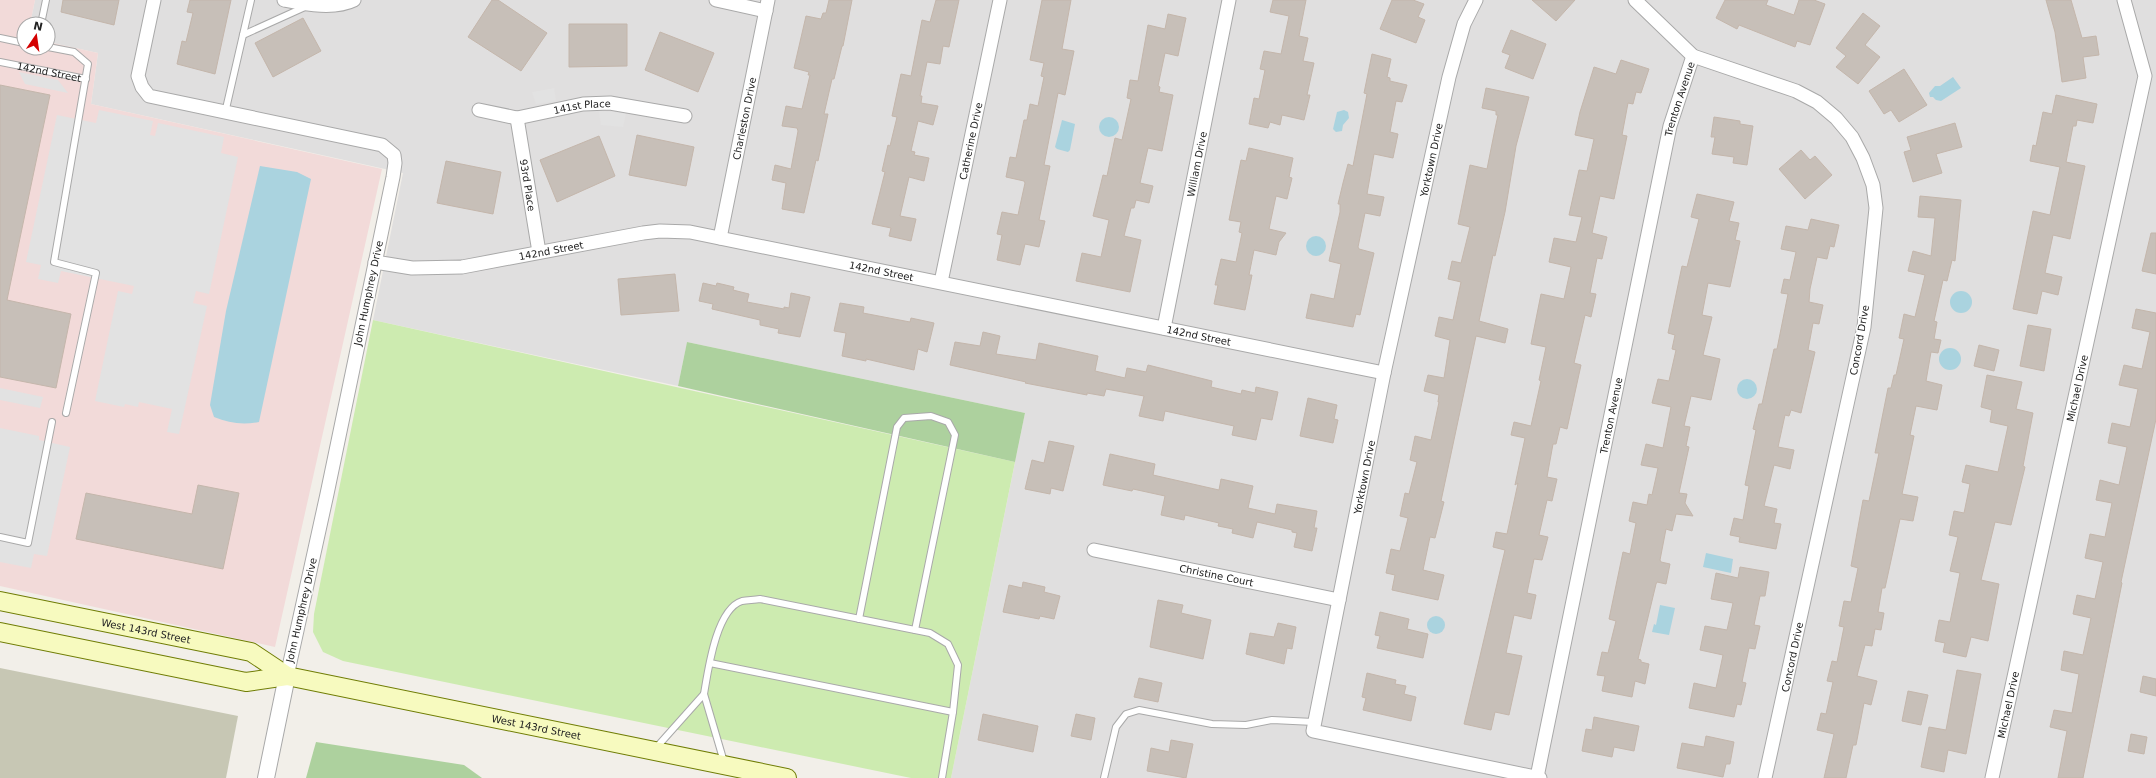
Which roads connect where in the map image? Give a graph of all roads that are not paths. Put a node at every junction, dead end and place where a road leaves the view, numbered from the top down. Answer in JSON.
{"nodes":[{"id":1,"x":46,"y":0,"type":"edge"},
{"id":2,"x":154,"y":0,"type":"edge"},
{"id":3,"x":251,"y":0,"type":"edge"},
{"id":4,"x":284,"y":0,"type":"edge"},
{"id":5,"x":354,"y":0,"type":"edge"},
{"id":6,"x":716,"y":0,"type":"edge"},
{"id":7,"x":1000,"y":0,"type":"edge"},
{"id":8,"x":1229,"y":0,"type":"edge"},
{"id":9,"x":1476,"y":0,"type":"edge"},
{"id":10,"x":1635,"y":0,"type":"edge"},
{"id":11,"x":2124,"y":0,"type":"edge"},
{"id":12,"x":309,"y":5,"type":"junction"},
{"id":13,"x":767,"y":5,"type":"edge"},
{"id":14,"x":43,"y":16,"type":"edge"},
{"id":15,"x":243,"y":35,"type":"junction"},
{"id":16,"x":0,"y":38,"type":"edge"},
{"id":17,"x":16,"y":41,"type":"edge"},
{"id":18,"x":56,"y":49,"type":"edge"},
{"id":19,"x":1693,"y":56,"type":"junction"},
{"id":20,"x":0,"y":62,"type":"edge"},
{"id":21,"x":2151,"y":77,"type":"edge"},
{"id":22,"x":86,"y":79,"type":"junction"},
{"id":23,"x":479,"y":110,"type":"dead end"},
{"id":24,"x":225,"y":113,"type":"junction"},
{"id":25,"x":685,"y":116,"type":"dead end"},
{"id":26,"x":517,"y":118,"type":"junction"},
{"id":27,"x":720,"y":238,"type":"junction"},
{"id":28,"x":539,"y":252,"type":"junction"},
{"id":29,"x":375,"y":262,"type":"junction"},
{"id":30,"x":941,"y":282,"type":"junction"},
{"id":31,"x":1164,"y":328,"type":"junction"},
{"id":32,"x":1384,"y":374,"type":"junction"},
{"id":33,"x":66,"y":413,"type":"dead end"},
{"id":34,"x":52,"y":422,"type":"dead end"},
{"id":35,"x":0,"y":537,"type":"edge"},
{"id":36,"x":1094,"y":550,"type":"dead end"},
{"id":37,"x":1339,"y":600,"type":"junction"},
{"id":38,"x":0,"y":601,"type":"edge"},
{"id":39,"x":859,"y":619,"type":"junction"},
{"id":40,"x":914,"y":630,"type":"junction"},
{"id":41,"x":0,"y":632,"type":"edge"},
{"id":42,"x":710,"y":663,"type":"junction"},
{"id":43,"x":287,"y":676,"type":"junction"},
{"id":44,"x":704,"y":694,"type":"junction"},
{"id":45,"x":953,"y":712,"type":"junction"},
{"id":46,"x":1314,"y":722,"type":"junction"},
{"id":47,"x":653,"y":751,"type":"junction"},
{"id":48,"x":725,"y":765,"type":"junction"},
{"id":49,"x":266,"y":778,"type":"edge"},
{"id":50,"x":787,"y":778,"type":"edge"},
{"id":51,"x":942,"y":778,"type":"edge"},
{"id":52,"x":1104,"y":778,"type":"edge"},
{"id":53,"x":1538,"y":778,"type":"edge"},
{"id":54,"x":1765,"y":778,"type":"edge"},
{"id":55,"x":1992,"y":778,"type":"edge"}],
"edges":[{"from":1,"to":14,"type":"lane"},
{"from":2,"to":24,"type":"street","name":"John Humphrey Drive"},
{"from":3,"to":15,"type":"lane"},
{"from":4,"to":12,"type":"street"},
{"from":5,"to":12,"type":"street"},
{"from":6,"to":13,"type":"street"},
{"from":7,"to":30,"type":"street","name":"Catherine Drive"},
{"from":8,"to":31,"type":"street","name":"William Drive"},
{"from":9,"to":32,"type":"street","name":"Yorktown Drive"},
{"from":10,"to":19,"type":"street","name":"Concord Drive"},
{"from":11,"to":21,"type":"street","name":"Michael Drive"},
{"from":12,"to":15,"type":"lane"},
{"from":13,"to":27,"type":"street","name":"Charleston Drive"},
{"from":15,"to":24,"type":"lane"},
{"from":16,"to":17,"type":"lane"},
{"from":18,"to":22,"type":"lane","name":"142nd Street"},
{"from":19,"to":53,"type":"street","name":"Trenton Avenue"},
{"from":19,"to":54,"type":"street","name":"Concord Drive"},
{"from":20,"to":22,"type":"lane","name":"142nd Street"},
{"from":21,"to":55,"type":"street","name":"Michael Drive"},
{"from":22,"to":33,"type":"lane"},
{"from":23,"to":26,"type":"street","name":"141st Place"},
{"from":24,"to":29,"type":"street","name":"John Humphrey Drive"},
{"from":25,"to":26,"type":"street","name":"141st Place"},
{"from":26,"to":28,"type":"street","name":"93rd Place"},
{"from":27,"to":28,"type":"street","name":"142nd Street"},
{"from":27,"to":30,"type":"street","name":"142nd Street"},
{"from":28,"to":29,"type":"street","name":"142nd Street"},
{"from":29,"to":43,"type":"street","name":"John Humphrey Drive"},
{"from":30,"to":31,"type":"street","name":"142nd Street"},
{"from":31,"to":32,"type":"street","name":"142nd Street"},
{"from":32,"to":37,"type":"street","name":"Yorktown Drive"},
{"from":34,"to":35,"type":"lane"},
{"from":36,"to":37,"type":"street","name":"Christine Court"},
{"from":37,"to":46,"type":"street","name":"Yorktown Drive"},
{"from":38,"to":43,"type":"main road","name":"West 143rd Street"},
{"from":39,"to":40,"type":"lane"},
{"from":39,"to":40,"type":"lane"},
{"from":39,"to":42,"type":"lane"},
{"from":40,"to":45,"type":"lane"},
{"from":41,"to":43,"type":"main road","name":"West 143rd Street"},
{"from":42,"to":44,"type":"lane"},
{"from":42,"to":45,"type":"lane"},
{"from":43,"to":47,"type":"main road","name":"West 143rd Street"},
{"from":43,"to":49,"type":"street","name":"John Humphrey Drive"},
{"from":44,"to":47,"type":"lane"},
{"from":44,"to":48,"type":"lane"},
{"from":45,"to":51,"type":"lane"},
{"from":46,"to":52,"type":"lane"},
{"from":46,"to":53,"type":"street"},
{"from":47,"to":48,"type":"main road","name":"West 143rd Street"},
{"from":48,"to":50,"type":"main road","name":"West 143rd Street"}]}
